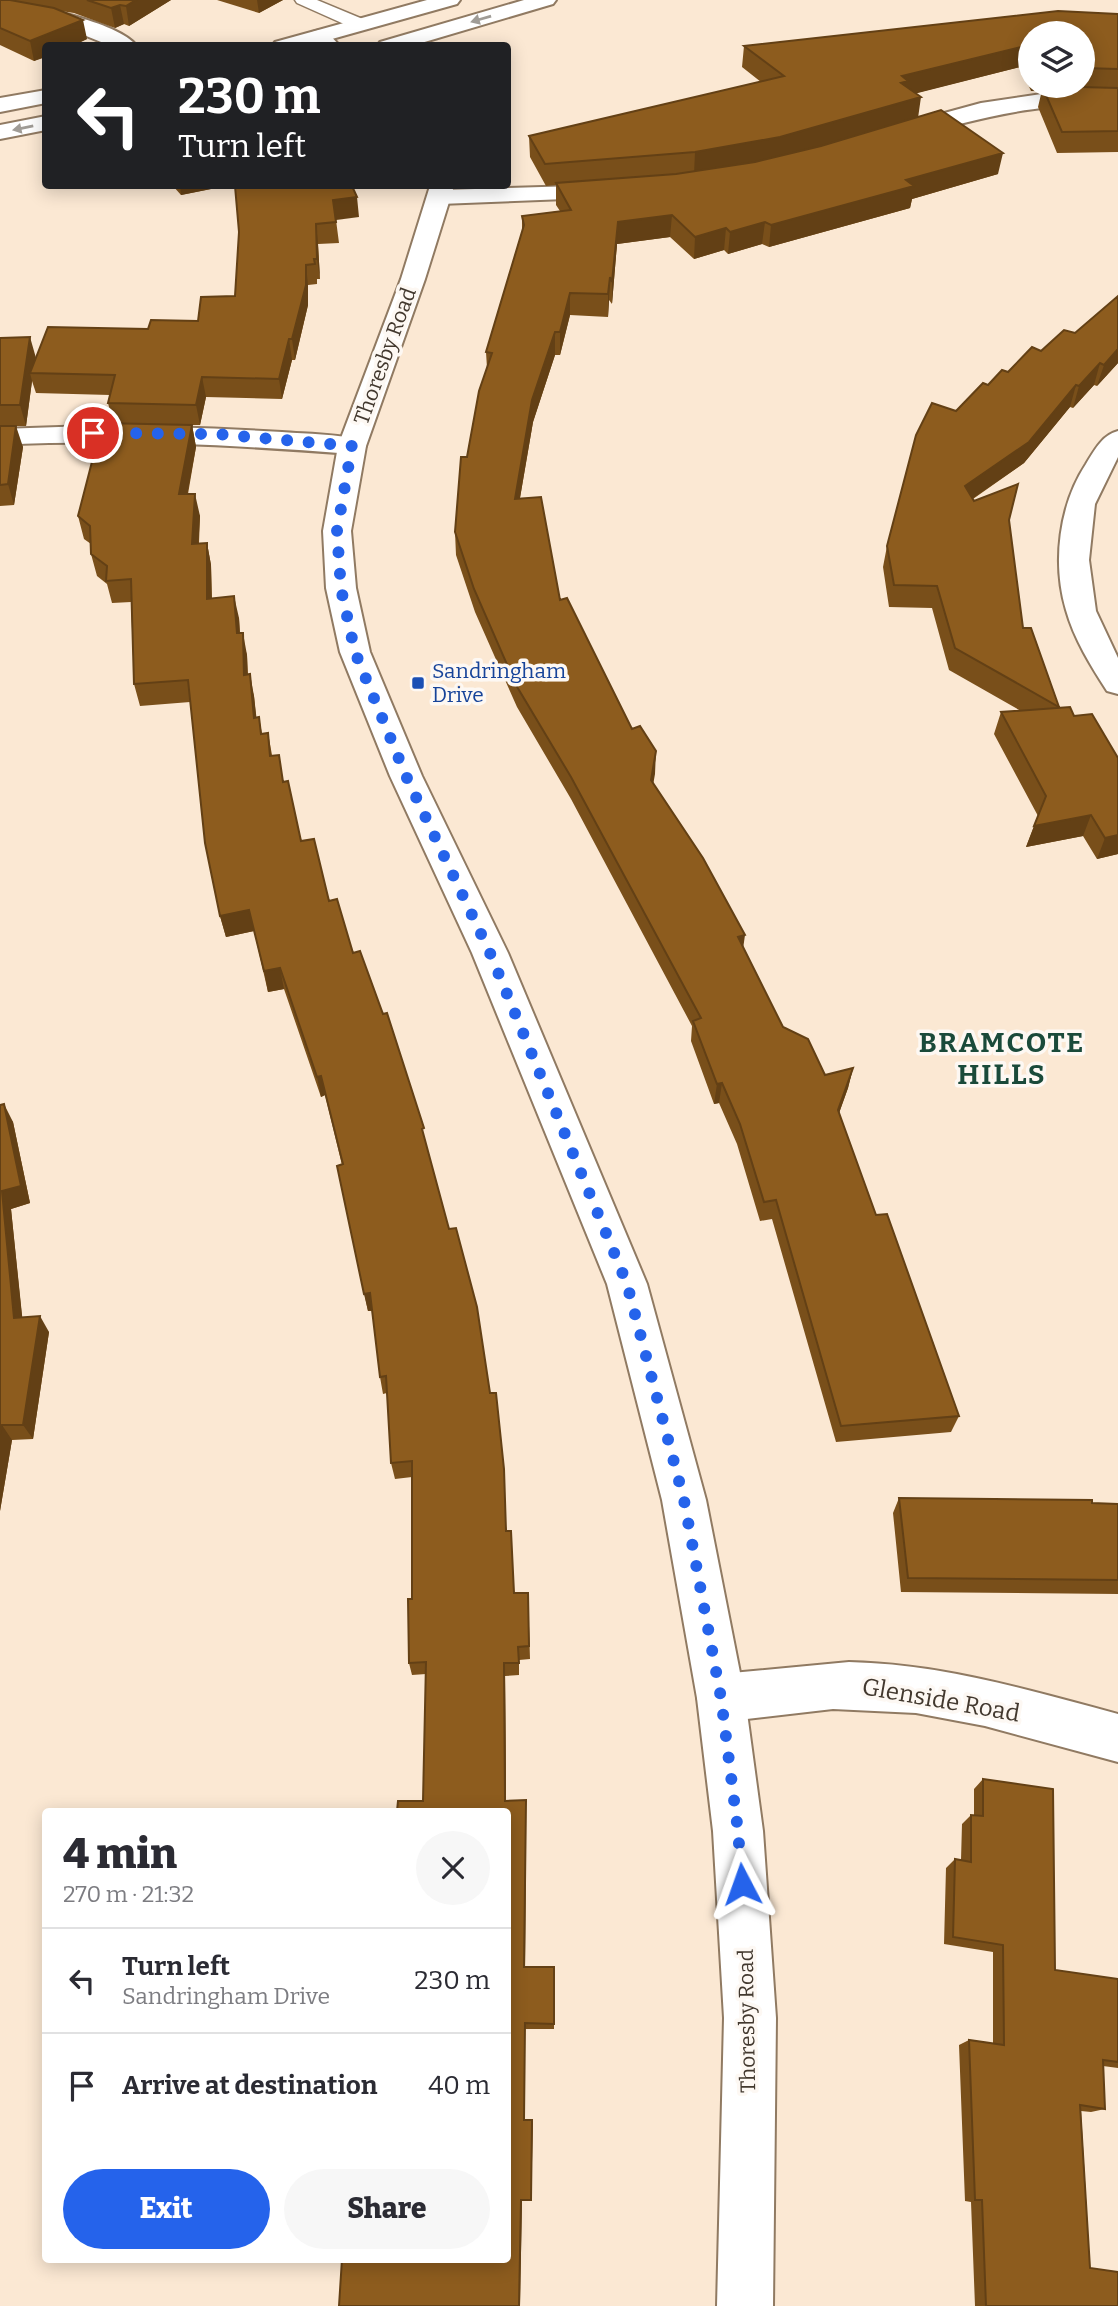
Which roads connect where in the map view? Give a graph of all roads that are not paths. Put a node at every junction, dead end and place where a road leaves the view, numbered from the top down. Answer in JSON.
{"nodes":[{"id":1,"x":303,"y":0,"type":"edge"},
{"id":2,"x":450,"y":0,"type":"edge"},
{"id":3,"x":546,"y":0,"type":"edge"},
{"id":4,"x":0,"y":8,"type":"edge"},
{"id":5,"x":359,"y":24,"type":"junction"},
{"id":6,"x":325,"y":41,"type":"edge"},
{"id":7,"x":117,"y":42,"type":"edge"},
{"id":8,"x":401,"y":42,"type":"edge"},
{"id":9,"x":42,"y":97,"type":"edge"},
{"id":10,"x":1118,"y":100,"type":"edge"},
{"id":11,"x":0,"y":105,"type":"edge"},
{"id":12,"x":42,"y":124,"type":"edge"},
{"id":13,"x":0,"y":132,"type":"edge"},
{"id":14,"x":883,"y":137,"type":"edge"},
{"id":15,"x":441,"y":191,"type":"edge"},
{"id":16,"x":634,"y":191,"type":"edge"},
{"id":17,"x":0,"y":437,"type":"edge"},
{"id":18,"x":1118,"y":439,"type":"edge"},
{"id":19,"x":352,"y":446,"type":"junction"},
{"id":20,"x":1118,"y":684,"type":"edge"},
{"id":21,"x":721,"y":1698,"type":"junction"},
{"id":22,"x":1118,"y":1738,"type":"edge"},
{"id":23,"x":745,"y":2306,"type":"edge"}],
"edges":[{"from":1,"to":5,"type":"lane"},
{"from":2,"to":5,"type":"main road"},
{"from":3,"to":8,"type":"main road","one_way":true},
{"from":4,"to":7,"type":"main road"},
{"from":5,"to":6,"type":"main road"},
{"from":9,"to":11,"type":"main road"},
{"from":10,"to":14,"type":"main road"},
{"from":12,"to":13,"type":"main road","one_way":true},
{"from":15,"to":16,"type":"main road"},
{"from":15,"to":19,"type":"main road","name":"Thoresby Road"},
{"from":17,"to":19,"type":"main road"},
{"from":18,"to":20,"type":"main road"},
{"from":19,"to":21,"type":"main road","name":"Thoresby Road"},
{"from":21,"to":22,"type":"main road","name":"Glenside Road"},
{"from":21,"to":23,"type":"main road","name":"Thoresby Road"}]}
